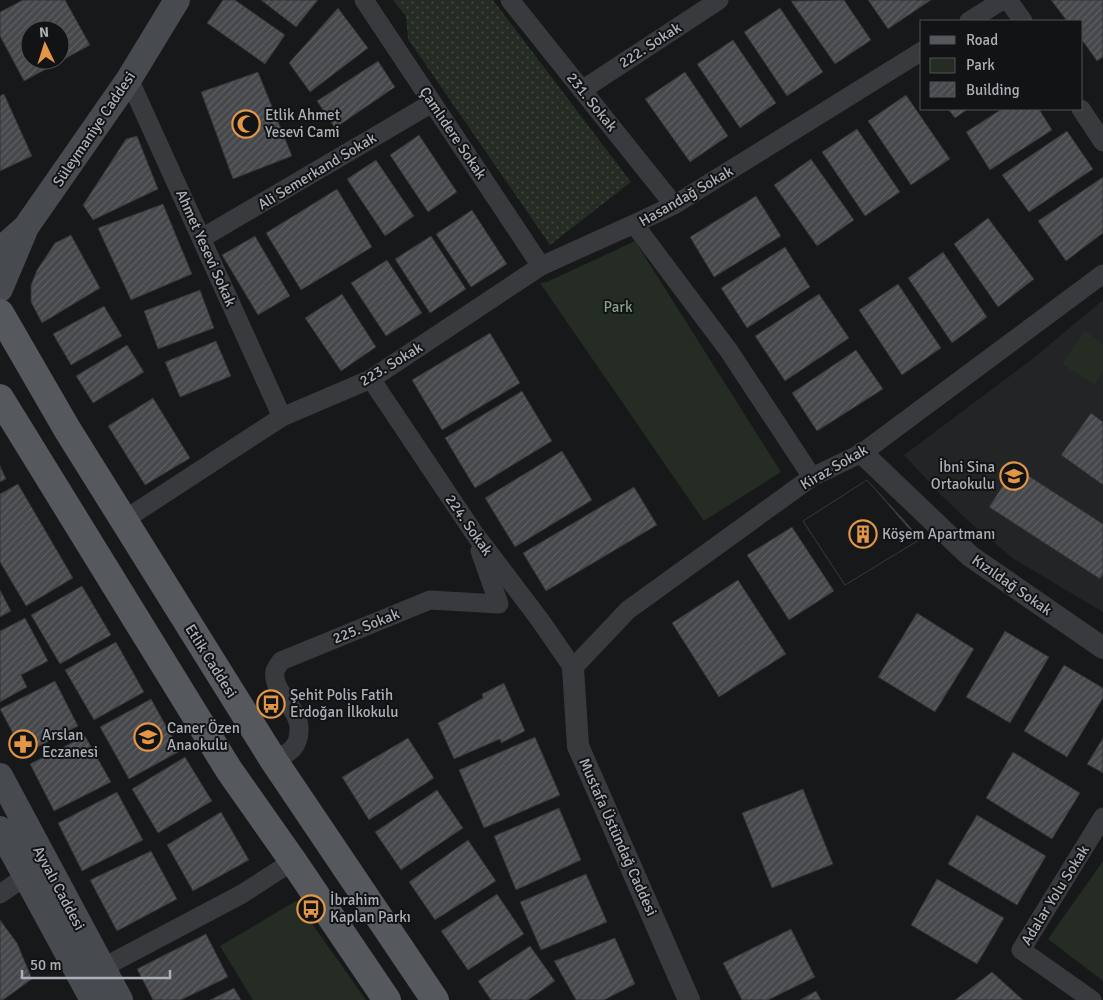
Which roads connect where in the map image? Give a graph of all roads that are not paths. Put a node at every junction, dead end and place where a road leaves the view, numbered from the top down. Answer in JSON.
{"nodes":[{"id":1,"x":177,"y":0,"type":"edge"},
{"id":2,"x":364,"y":0,"type":"edge"},
{"id":3,"x":510,"y":0,"type":"edge"},
{"id":4,"x":718,"y":0,"type":"edge"},
{"id":5,"x":1003,"y":0,"type":"edge"},
{"id":6,"x":1008,"y":0,"type":"edge"},
{"id":7,"x":971,"y":20,"type":"edge"},
{"id":8,"x":1021,"y":20,"type":"edge"},
{"id":9,"x":920,"y":51,"type":"edge"},
{"id":10,"x":129,"y":79,"type":"junction"},
{"id":11,"x":582,"y":90,"type":"junction"},
{"id":12,"x":432,"y":102,"type":"junction"},
{"id":13,"x":1082,"y":110,"type":"edge"},
{"id":14,"x":1103,"y":142,"type":"edge"},
{"id":15,"x":674,"y":205,"type":"junction"},
{"id":16,"x":634,"y":224,"type":"junction"},
{"id":17,"x":26,"y":227,"type":"junction"},
{"id":18,"x":202,"y":238,"type":"junction"},
{"id":19,"x":0,"y":250,"type":"edge"},
{"id":20,"x":541,"y":266,"type":"junction"},
{"id":21,"x":1103,"y":274,"type":"edge"},
{"id":22,"x":0,"y":289,"type":"edge"},
{"id":23,"x":0,"y":313,"type":"edge"},
{"id":24,"x":371,"y":379,"type":"junction"},
{"id":25,"x":4,"y":410,"type":"edge"},
{"id":26,"x":282,"y":417,"type":"junction"},
{"id":27,"x":862,"y":453,"type":"junction"},
{"id":28,"x":812,"y":477,"type":"junction"},
{"id":29,"x":124,"y":520,"type":"junction"},
{"id":30,"x":474,"y":533,"type":"junction"},
{"id":31,"x":1103,"y":648,"type":"edge"},
{"id":32,"x":573,"y":668,"type":"junction"},
{"id":33,"x":274,"y":762,"type":"junction"},
{"id":34,"x":0,"y":776,"type":"edge"},
{"id":35,"x":1103,"y":817,"type":"edge"},
{"id":36,"x":0,"y":829,"type":"edge"},
{"id":37,"x":293,"y":861,"type":"junction"},
{"id":38,"x":26,"y":876,"type":"junction"},
{"id":39,"x":0,"y":894,"type":"edge"},
{"id":40,"x":102,"y":968,"type":"junction"},
{"id":41,"x":93,"y":1000,"type":"edge"},
{"id":42,"x":120,"y":1000,"type":"edge"},
{"id":43,"x":386,"y":1000,"type":"edge"},
{"id":44,"x":435,"y":1000,"type":"edge"},
{"id":45,"x":689,"y":1000,"type":"edge"},
{"id":46,"x":1092,"y":1000,"type":"edge"}],
"edges":[{"from":1,"to":10,"type":"main road","name":"Süleymaniye Caddesi"},
{"from":2,"to":12,"type":"street","name":"Çamlıdere Sokak"},
{"from":3,"to":11,"type":"street","name":"231. Sokak"},
{"from":4,"to":11,"type":"street","name":"222. Sokak"},
{"from":5,"to":7,"type":"street"},
{"from":6,"to":8,"type":"street"},
{"from":9,"to":15,"type":"street","name":"Hasandağ Sokak"},
{"from":10,"to":17,"type":"main road","name":"Süleymaniye Caddesi"},
{"from":10,"to":18,"type":"street","name":"Ahmet Yesevi Sokak"},
{"from":11,"to":15,"type":"street","name":"231. Sokak"},
{"from":12,"to":18,"type":"street","name":"Ali Semerkand Sokak"},
{"from":12,"to":20,"type":"street","name":"Çamlıdere Sokak"},
{"from":13,"to":14,"type":"street"},
{"from":15,"to":16,"type":"street","name":"Hasandağ Sokak"},
{"from":16,"to":20,"type":"street","name":"223. Sokak"},
{"from":16,"to":28,"type":"street","name":"Hasandağ Sokak"},
{"from":17,"to":19,"type":"main road","name":"Süleymaniye Caddesi"},
{"from":17,"to":22,"type":"main road"},
{"from":18,"to":26,"type":"street","name":"Ahmet Yesevi Sokak"},
{"from":20,"to":24,"type":"street","name":"223. Sokak"},
{"from":21,"to":27,"type":"street","name":"Kiraz Sokak"},
{"from":23,"to":29,"type":"main road","name":"Etlik Caddesi"},
{"from":24,"to":26,"type":"street","name":"223. Sokak"},
{"from":24,"to":30,"type":"street","name":"224. Sokak"},
{"from":25,"to":37,"type":"main road"},
{"from":26,"to":29,"type":"street","name":"223. Sokak"},
{"from":27,"to":28,"type":"street","name":"Kiraz Sokak"},
{"from":27,"to":31,"type":"street","name":"Kızıldağ Sokak"},
{"from":28,"to":32,"type":"street","name":"Kiraz Sokak"},
{"from":29,"to":33,"type":"main road","name":"Etlik Caddesi"},
{"from":30,"to":32,"type":"street","name":"224. Sokak"},
{"from":30,"to":33,"type":"street","name":"225. Sokak"},
{"from":32,"to":45,"type":"street","name":"Mustafa Üstündağ Caddesi"},
{"from":33,"to":44,"type":"main road","name":"Etlik Caddesi"},
{"from":34,"to":40,"type":"main road","name":"Ayvalı Caddesi"},
{"from":35,"to":46,"type":"street","name":"Adalar Yolu Sokak"},
{"from":36,"to":38,"type":"main road","name":"Ayvalı Caddesi"},
{"from":37,"to":40,"type":"street"},
{"from":37,"to":43,"type":"main road"},
{"from":38,"to":39,"type":"street"},
{"from":38,"to":41,"type":"main road","name":"Ayvalı Caddesi"},
{"from":40,"to":42,"type":"main road","name":"Ayvalı Caddesi"}]}
